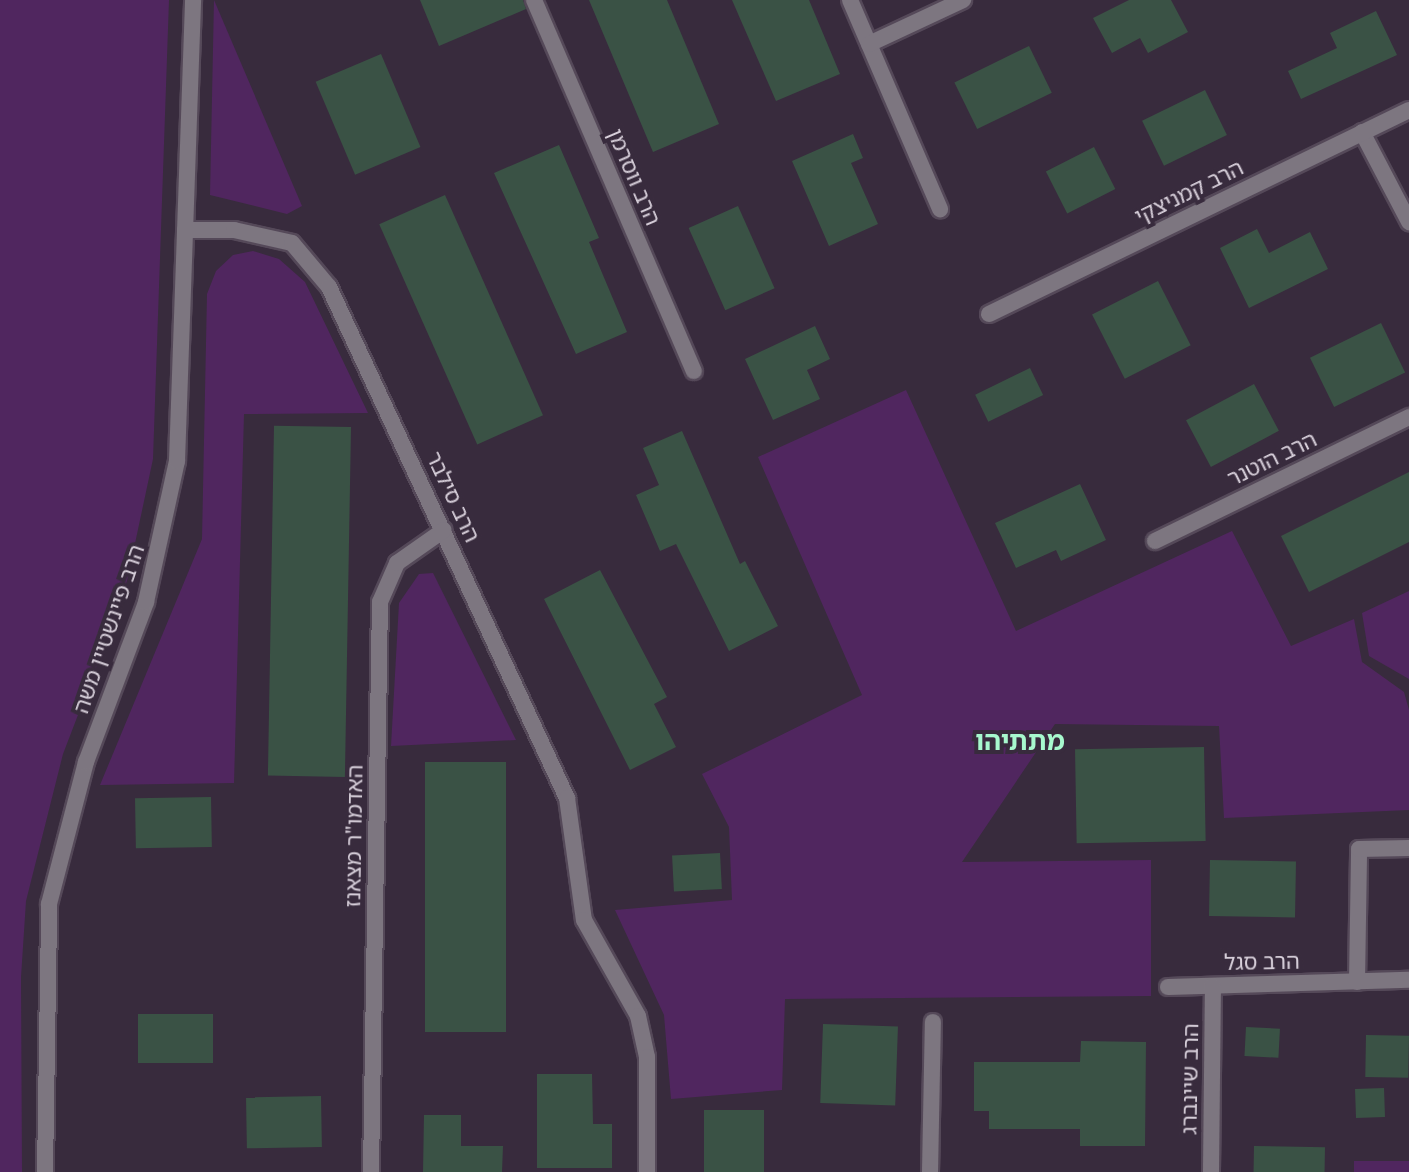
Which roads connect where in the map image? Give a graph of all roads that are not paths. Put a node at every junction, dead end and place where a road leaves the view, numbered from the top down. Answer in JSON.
{"nodes":[{"id":1,"x":193,"y":0,"type":"edge"},
{"id":2,"x":534,"y":0,"type":"edge"},
{"id":3,"x":850,"y":0,"type":"edge"},
{"id":4,"x":963,"y":0,"type":"edge"},
{"id":5,"x":869,"y":44,"type":"junction"},
{"id":6,"x":1409,"y":110,"type":"edge"},
{"id":7,"x":1362,"y":132,"type":"junction"},
{"id":8,"x":940,"y":209,"type":"dead end"},
{"id":9,"x":1409,"y":222,"type":"edge"},
{"id":10,"x":185,"y":230,"type":"junction"},
{"id":11,"x":989,"y":314,"type":"dead end"},
{"id":12,"x":694,"y":371,"type":"dead end"},
{"id":13,"x":1409,"y":417,"type":"edge"},
{"id":14,"x":444,"y":530,"type":"junction"},
{"id":15,"x":1155,"y":541,"type":"dead end"},
{"id":16,"x":1409,"y":848,"type":"edge"},
{"id":17,"x":1409,"y":980,"type":"edge"},
{"id":18,"x":1357,"y":982,"type":"junction"},
{"id":19,"x":1213,"y":986,"type":"junction"},
{"id":20,"x":1168,"y":987,"type":"dead end"},
{"id":21,"x":933,"y":1022,"type":"dead end"},
{"id":22,"x":45,"y":1172,"type":"edge"},
{"id":23,"x":371,"y":1172,"type":"edge"},
{"id":24,"x":647,"y":1172,"type":"edge"},
{"id":25,"x":930,"y":1172,"type":"edge"},
{"id":26,"x":1211,"y":1172,"type":"edge"}],
"edges":[{"from":1,"to":10,"type":"street","name":"הרב פיינשטיין משה"},
{"from":2,"to":12,"type":"street","name":"הרב ווסרמן"},
{"from":3,"to":5,"type":"street"},
{"from":4,"to":5,"type":"street"},
{"from":5,"to":8,"type":"street"},
{"from":6,"to":7,"type":"street","name":"הרב קמניצקי"},
{"from":7,"to":9,"type":"street"},
{"from":7,"to":11,"type":"street","name":"הרב קמניצקי"},
{"from":10,"to":14,"type":"street","name":"הרב סילבר"},
{"from":10,"to":22,"type":"street","name":"הרב פיינשטיין משה"},
{"from":13,"to":15,"type":"street","name":"הרב הוטנר"},
{"from":14,"to":23,"type":"street","name":"האדמו\"ר מצאנז"},
{"from":14,"to":24,"type":"street","name":"הרב סילבר"},
{"from":16,"to":18,"type":"street"},
{"from":17,"to":18,"type":"street","name":"הרב סגל"},
{"from":18,"to":19,"type":"street","name":"הרב סגל"},
{"from":19,"to":20,"type":"street","name":"הרב סגל"},
{"from":19,"to":26,"type":"street","name":"הרב שיינברג"},
{"from":21,"to":25,"type":"street"}]}
